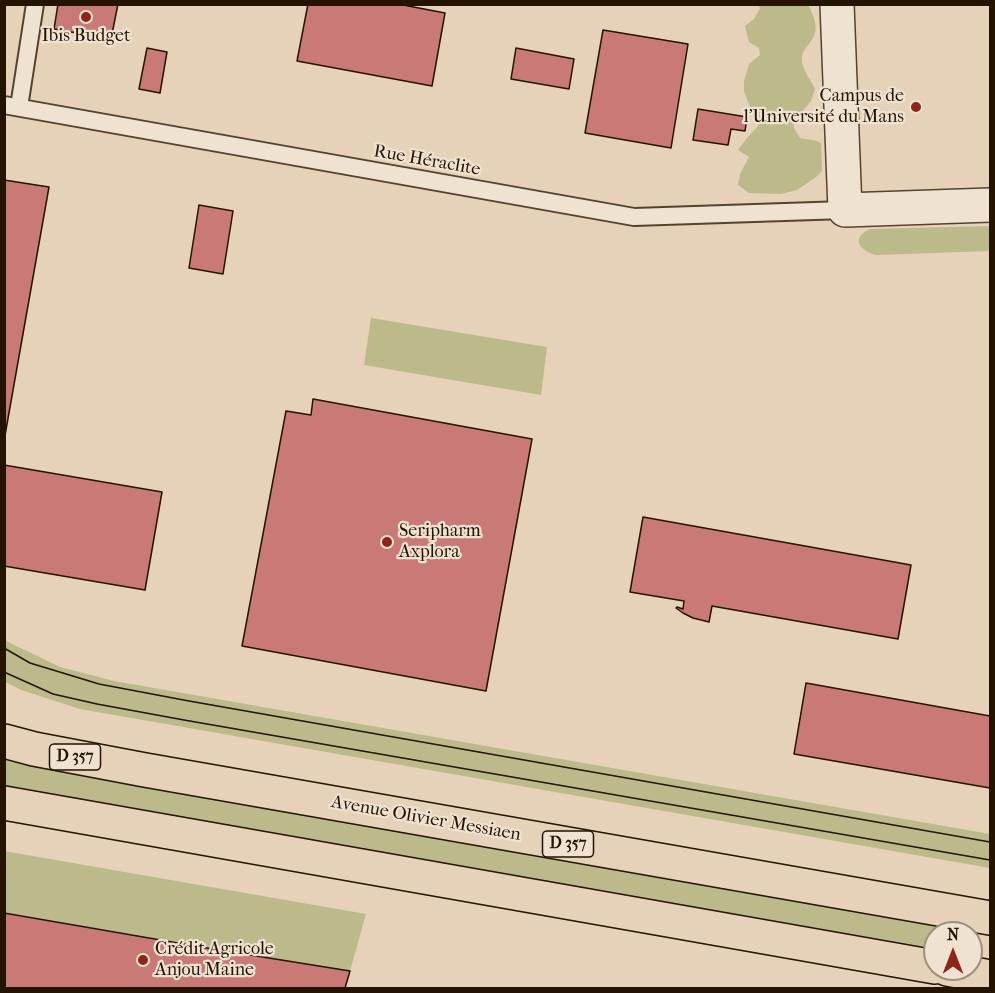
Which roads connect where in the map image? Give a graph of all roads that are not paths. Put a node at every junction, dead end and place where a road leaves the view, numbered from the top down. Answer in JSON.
{"nodes":[{"id":1,"x":35,"y":4,"type":"edge"},
{"id":2,"x":837,"y":4,"type":"edge"},
{"id":3,"x":12,"y":106,"type":"edge"},
{"id":4,"x":990,"y":205,"type":"edge"},
{"id":5,"x":845,"y":210,"type":"junction"},
{"id":6,"x":4,"y":741,"type":"edge"},
{"id":7,"x":4,"y":803,"type":"edge"},
{"id":8,"x":990,"y":918,"type":"edge"},
{"id":9,"x":923,"y":965,"type":"edge"}],
"edges":[{"from":1,"to":3,"type":"lane"},
{"from":2,"to":5,"type":"street"},
{"from":3,"to":5,"type":"lane","name":"Rue Héraclite"},
{"from":4,"to":5,"type":"street"},
{"from":6,"to":8,"type":"main road","name":"Avenue Olivier Messiaen","number":"D 357"},
{"from":7,"to":9,"type":"main road"}]}
